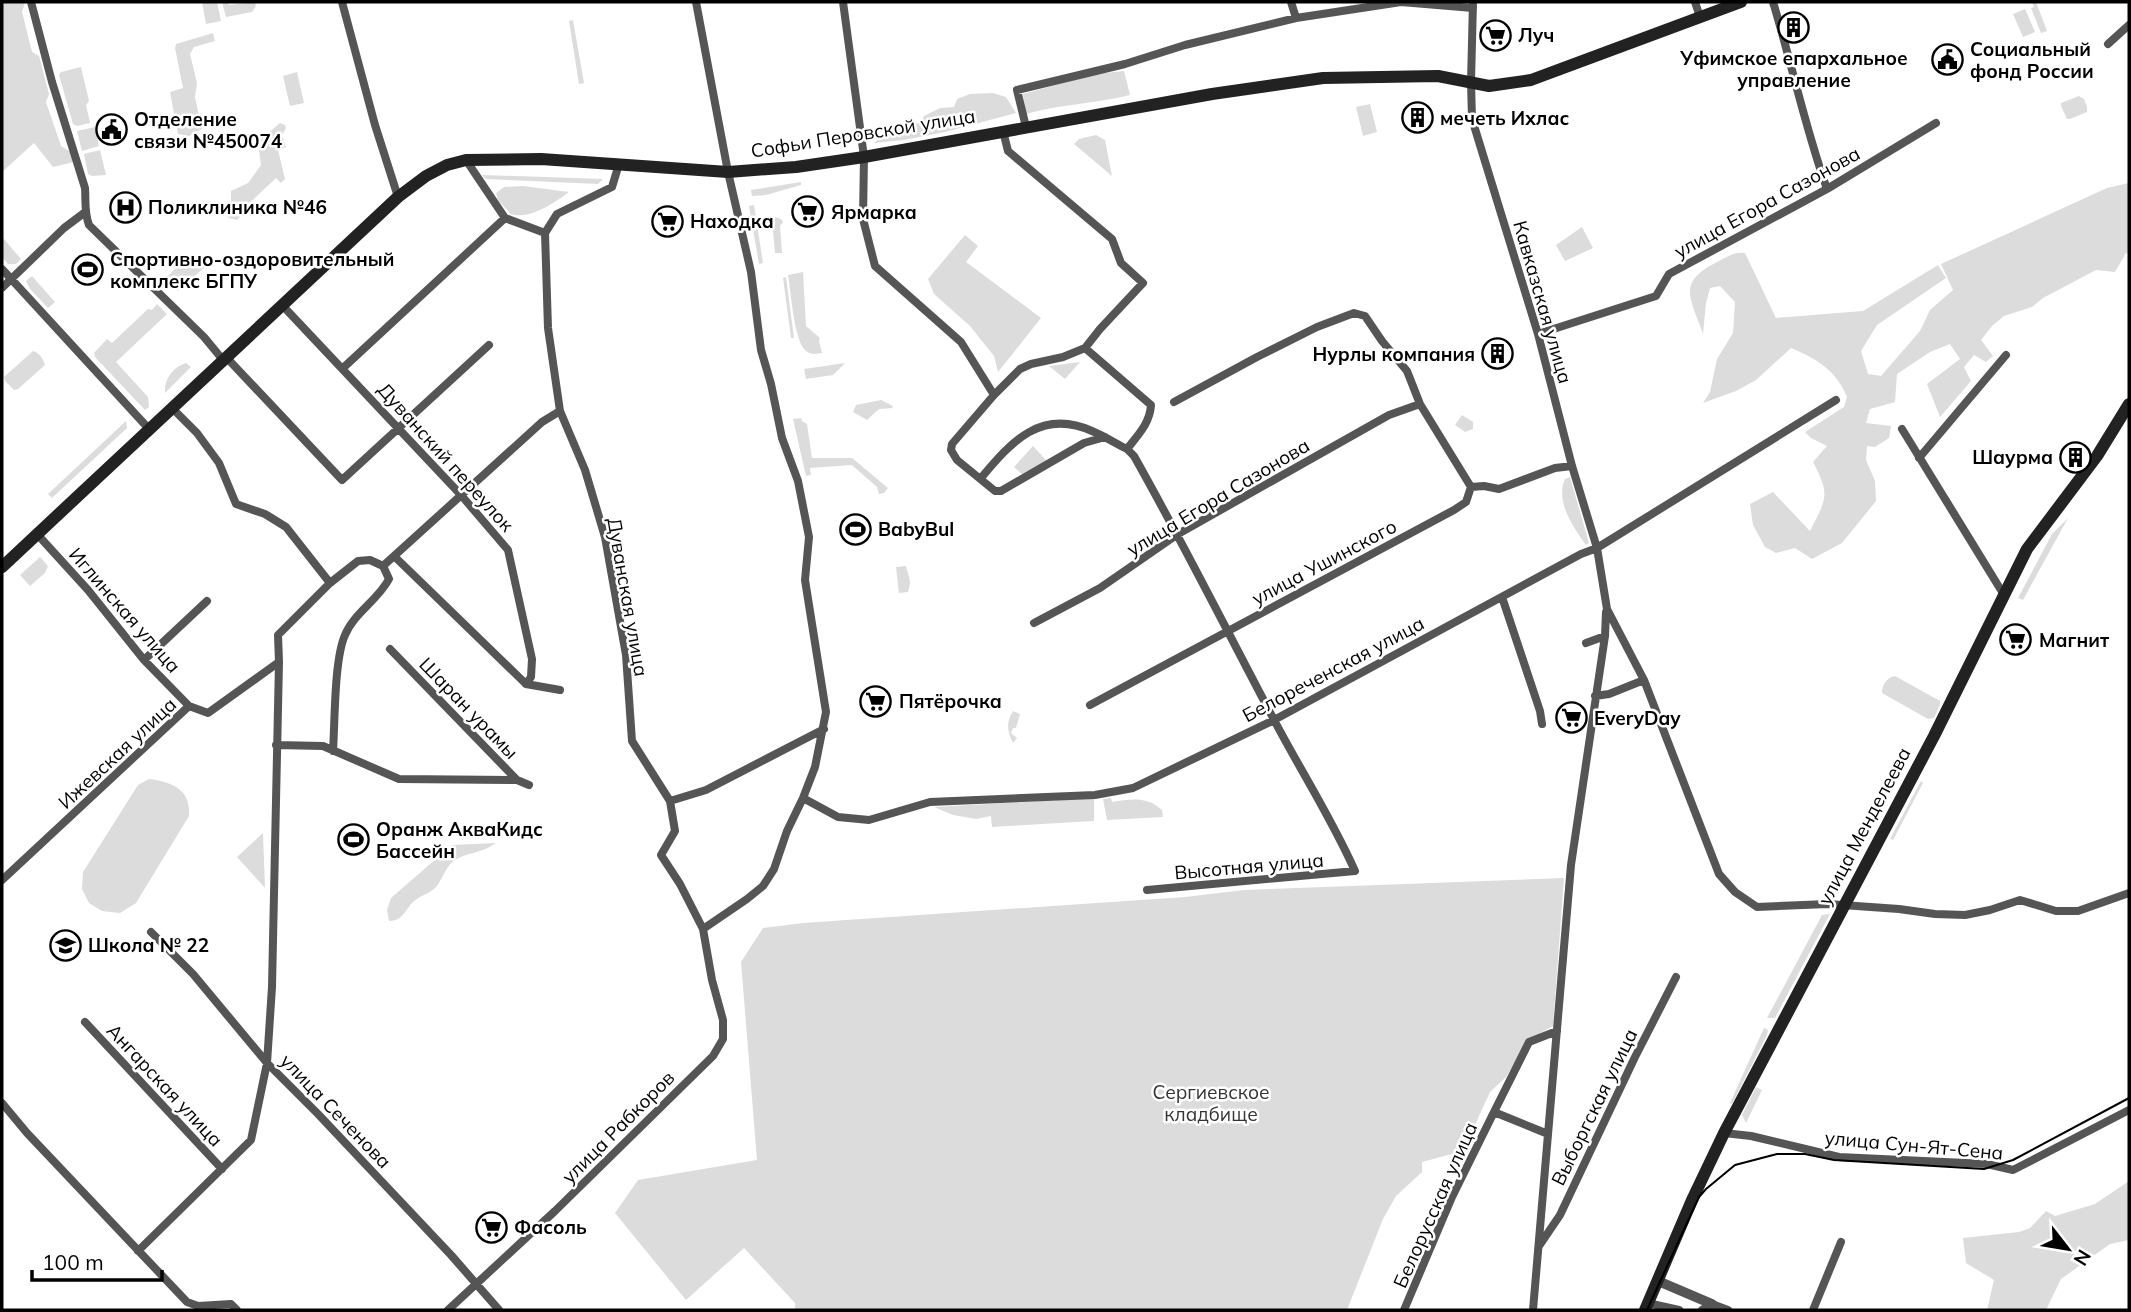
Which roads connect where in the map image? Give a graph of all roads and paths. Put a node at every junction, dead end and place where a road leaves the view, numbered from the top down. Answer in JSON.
{"nodes":[{"id":1,"x":31,"y":2,"type":"edge"},
{"id":2,"x":342,"y":2,"type":"edge"},
{"id":3,"x":696,"y":2,"type":"edge"},
{"id":4,"x":843,"y":2,"type":"edge"},
{"id":5,"x":1291,"y":2,"type":"edge"},
{"id":6,"x":1695,"y":2,"type":"edge"},
{"id":7,"x":1741,"y":2,"type":"edge"},
{"id":8,"x":1773,"y":2,"type":"edge"},
{"id":9,"x":1473,"y":5,"type":"edge"},
{"id":10,"x":1700,"y":17,"type":"junction"},
{"id":11,"x":1296,"y":18,"type":"junction"},
{"id":12,"x":2129,"y":25,"type":"edge"},
{"id":13,"x":2108,"y":44,"type":"dead end"},
{"id":14,"x":1471,"y":82,"type":"junction"},
{"id":15,"x":1936,"y":123,"type":"dead end"},
{"id":16,"x":1026,"y":127,"type":"junction"},
{"id":17,"x":1003,"y":131,"type":"junction"},
{"id":18,"x":864,"y":156,"type":"junction"},
{"id":19,"x":467,"y":160,"type":"junction"},
{"id":20,"x":619,"y":164,"type":"junction"},
{"id":21,"x":728,"y":172,"type":"junction"},
{"id":22,"x":1827,"y":189,"type":"junction"},
{"id":23,"x":398,"y":197,"type":"junction"},
{"id":24,"x":85,"y":214,"type":"junction"},
{"id":25,"x":505,"y":218,"type":"junction"},
{"id":26,"x":545,"y":233,"type":"junction"},
{"id":27,"x":2,"y":269,"type":"edge"},
{"id":28,"x":11,"y":280,"type":"junction"},
{"id":29,"x":2,"y":288,"type":"edge"},
{"id":30,"x":282,"y":305,"type":"junction"},
{"id":31,"x":1538,"y":334,"type":"junction"},
{"id":32,"x":489,"y":345,"type":"dead end"},
{"id":33,"x":1085,"y":348,"type":"junction"},
{"id":34,"x":2006,"y":355,"type":"dead end"},
{"id":35,"x":224,"y":358,"type":"junction"},
{"id":36,"x":343,"y":368,"type":"junction"},
{"id":37,"x":994,"y":395,"type":"junction"},
{"id":38,"x":1836,"y":400,"type":"dead end"},
{"id":39,"x":1174,"y":402,"type":"dead end"},
{"id":40,"x":1420,"y":404,"type":"junction"},
{"id":41,"x":2129,"y":404,"type":"edge"},
{"id":42,"x":172,"y":408,"type":"junction"},
{"id":43,"x":560,"y":411,"type":"junction"},
{"id":44,"x":149,"y":429,"type":"junction"},
{"id":45,"x":399,"y":429,"type":"junction"},
{"id":46,"x":1902,"y":429,"type":"dead end"},
{"id":47,"x":1105,"y":437,"type":"junction"},
{"id":48,"x":1127,"y":449,"type":"junction"},
{"id":49,"x":1919,"y":458,"type":"junction"},
{"id":50,"x":1572,"y":466,"type":"junction"},
{"id":51,"x":981,"y":478,"type":"junction"},
{"id":52,"x":1471,"y":487,"type":"junction"},
{"id":53,"x":461,"y":495,"type":"junction"},
{"id":54,"x":37,"y":534,"type":"junction"},
{"id":55,"x":1178,"y":534,"type":"junction"},
{"id":56,"x":1597,"y":548,"type":"junction"},
{"id":57,"x":394,"y":556,"type":"junction"},
{"id":58,"x":383,"y":566,"type":"junction"},
{"id":59,"x":2,"y":567,"type":"edge"},
{"id":60,"x":330,"y":583,"type":"junction"},
{"id":61,"x":2004,"y":595,"type":"junction"},
{"id":62,"x":1502,"y":597,"type":"junction"},
{"id":63,"x":207,"y":601,"type":"dead end"},
{"id":64,"x":1606,"y":609,"type":"junction"},
{"id":65,"x":1034,"y":622,"type":"dead end"},
{"id":66,"x":1228,"y":631,"type":"junction"},
{"id":67,"x":1605,"y":636,"type":"junction"},
{"id":68,"x":1586,"y":643,"type":"dead end"},
{"id":69,"x":390,"y":649,"type":"dead end"},
{"id":70,"x":144,"y":660,"type":"junction"},
{"id":71,"x":279,"y":662,"type":"junction"},
{"id":72,"x":1644,"y":680,"type":"junction"},
{"id":73,"x":526,"y":684,"type":"junction"},
{"id":74,"x":560,"y":690,"type":"dead end"},
{"id":75,"x":1595,"y":696,"type":"junction"},
{"id":76,"x":1090,"y":705,"type":"dead end"},
{"id":77,"x":189,"y":706,"type":"junction"},
{"id":78,"x":1274,"y":720,"type":"junction"},
{"id":79,"x":1542,"y":723,"type":"dead end"},
{"id":80,"x":824,"y":729,"type":"junction"},
{"id":81,"x":276,"y":745,"type":"junction"},
{"id":82,"x":333,"y":751,"type":"junction"},
{"id":83,"x":517,"y":780,"type":"junction"},
{"id":84,"x":529,"y":785,"type":"dead end"},
{"id":85,"x":803,"y":798,"type":"junction"},
{"id":86,"x":670,"y":801,"type":"junction"},
{"id":87,"x":2,"y":880,"type":"edge"},
{"id":88,"x":1147,"y":890,"type":"dead end"},
{"id":89,"x":2129,"y":892,"type":"edge"},
{"id":90,"x":1844,"y":905,"type":"junction"},
{"id":91,"x":703,"y":929,"type":"junction"},
{"id":92,"x":151,"y":932,"type":"dead end"},
{"id":93,"x":1676,"y":978,"type":"dead end"},
{"id":94,"x":85,"y":1022,"type":"dead end"},
{"id":95,"x":1557,"y":1031,"type":"junction"},
{"id":96,"x":267,"y":1063,"type":"junction"},
{"id":97,"x":2,"y":1103,"type":"edge"},
{"id":98,"x":2129,"y":1110,"type":"edge"},
{"id":99,"x":1494,"y":1112,"type":"junction"},
{"id":100,"x":1724,"y":1133,"type":"junction"},
{"id":101,"x":1548,"y":1134,"type":"junction"},
{"id":102,"x":222,"y":1169,"type":"junction"},
{"id":103,"x":1841,"y":1242,"type":"dead end"},
{"id":104,"x":1538,"y":1248,"type":"junction"},
{"id":105,"x":138,"y":1251,"type":"junction"},
{"id":106,"x":1658,"y":1281,"type":"junction"},
{"id":107,"x":477,"y":1284,"type":"junction"},
{"id":108,"x":1707,"y":1307,"type":"edge"},
{"id":109,"x":1649,"y":1308,"type":"edge"},
{"id":110,"x":237,"y":1310,"type":"edge"},
{"id":111,"x":448,"y":1310,"type":"edge"},
{"id":112,"x":499,"y":1310,"type":"edge"},
{"id":113,"x":1404,"y":1310,"type":"edge"},
{"id":114,"x":1533,"y":1310,"type":"edge"},
{"id":115,"x":1679,"y":1310,"type":"edge"},
{"id":116,"x":1728,"y":1310,"type":"edge"},
{"id":117,"x":1813,"y":1310,"type":"edge"}],
"edges":[{"from":1,"to":24,"type":"street"},
{"from":2,"to":23,"type":"street"},
{"from":3,"to":21,"type":"street"},
{"from":4,"to":18,"type":"street"},
{"from":5,"to":11,"type":"street"},
{"from":6,"to":10,"type":"street"},
{"from":7,"to":10,"type":"main road","name":"Софьи Перовской улица"},
{"from":8,"to":22,"type":"street"},
{"from":9,"to":11,"type":"street"},
{"from":9,"to":14,"type":"street","name":"Кавказская улица"},
{"from":10,"to":14,"type":"main road","name":"Софьи Перовской улица"},
{"from":11,"to":16,"type":"street"},
{"from":12,"to":13,"type":"street"},
{"from":14,"to":16,"type":"main road","name":"Софьи Перовской улица"},
{"from":14,"to":31,"type":"street","name":"Кавказская улица"},
{"from":15,"to":22,"type":"street","name":"улица Егора Сазонова"},
{"from":16,"to":17,"type":"main road","name":"Софьи Перовской улица"},
{"from":17,"to":18,"type":"main road","name":"Софьи Перовской улица"},
{"from":17,"to":33,"type":"street"},
{"from":18,"to":21,"type":"main road","name":"Софьи Перовской улица"},
{"from":18,"to":37,"type":"street"},
{"from":19,"to":20,"type":"main road","name":"Софьи Перовской улица"},
{"from":19,"to":23,"type":"main road","name":"Софьи Перовской улица"},
{"from":19,"to":25,"type":"street"},
{"from":20,"to":21,"type":"main road","name":"Софьи Перовской улица"},
{"from":20,"to":26,"type":"street"},
{"from":21,"to":80,"type":"street"},
{"from":22,"to":31,"type":"street","name":"улица Егора Сазонова"},
{"from":23,"to":30,"type":"main road","name":"Софьи Перовской улица"},
{"from":24,"to":28,"type":"street"},
{"from":24,"to":35,"type":"street"},
{"from":25,"to":26,"type":"street"},
{"from":25,"to":36,"type":"street"},
{"from":26,"to":43,"type":"street","name":"Дуванская улица"},
{"from":27,"to":28,"type":"street"},
{"from":28,"to":29,"type":"street"},
{"from":28,"to":44,"type":"street"},
{"from":30,"to":35,"type":"main road","name":"Софьи Перовской улица"},
{"from":30,"to":36,"type":"street","name":"Дуванский переулок"},
{"from":31,"to":50,"type":"street","name":"Кавказская улица"},
{"from":32,"to":45,"type":"street"},
{"from":33,"to":37,"type":"street"},
{"from":33,"to":48,"type":"street"},
{"from":34,"to":49,"type":"street"},
{"from":35,"to":42,"type":"main road","name":"Софьи Перовской улица"},
{"from":35,"to":45,"type":"street"},
{"from":36,"to":45,"type":"street","name":"Дуванский переулок"},
{"from":37,"to":51,"type":"street"},
{"from":38,"to":56,"type":"street","name":"Белореченская улица"},
{"from":39,"to":40,"type":"street"},
{"from":40,"to":52,"type":"street"},
{"from":40,"to":55,"type":"street","name":"улица Егора Сазонова"},
{"from":41,"to":61,"type":"main road","name":"улица Менделеева"},
{"from":42,"to":44,"type":"main road","name":"Софьи Перовской улица"},
{"from":42,"to":60,"type":"street"},
{"from":43,"to":53,"type":"street"},
{"from":43,"to":86,"type":"street","name":"Дуванская улица"},
{"from":44,"to":54,"type":"main road","name":"Софьи Перовской улица"},
{"from":45,"to":53,"type":"street","name":"Дуванский переулок"},
{"from":46,"to":49,"type":"street"},
{"from":47,"to":48,"type":"street"},
{"from":47,"to":51,"type":"street"},
{"from":47,"to":51,"type":"street"},
{"from":48,"to":55,"type":"street"},
{"from":49,"to":61,"type":"street"},
{"from":50,"to":52,"type":"street"},
{"from":50,"to":56,"type":"street","name":"Кавказская улица"},
{"from":52,"to":66,"type":"street","name":"улица Ушинского"},
{"from":53,"to":57,"type":"street"},
{"from":53,"to":73,"type":"street","name":"Дуванский переулок"},
{"from":54,"to":59,"type":"main road","name":"Софьи Перовской улица"},
{"from":54,"to":70,"type":"street","name":"Иглинская улица"},
{"from":55,"to":65,"type":"street","name":"улица Егора Сазонова"},
{"from":55,"to":66,"type":"street"},
{"from":56,"to":62,"type":"street","name":"Белореченская улица"},
{"from":56,"to":64,"type":"street","name":"Кавказская улица"},
{"from":57,"to":58,"type":"street"},
{"from":57,"to":73,"type":"street"},
{"from":58,"to":60,"type":"street"},
{"from":58,"to":82,"type":"street"},
{"from":60,"to":71,"type":"street"},
{"from":61,"to":90,"type":"main road","name":"улица Менделеева"},
{"from":62,"to":78,"type":"street","name":"Белореченская улица"},
{"from":62,"to":79,"type":"street"},
{"from":63,"to":70,"type":"street"},
{"from":64,"to":67,"type":"street","name":"Кавказская улица"},
{"from":64,"to":72,"type":"street","name":"Кавказская улица"},
{"from":66,"to":76,"type":"street","name":"улица Ушинского"},
{"from":66,"to":78,"type":"street"},
{"from":67,"to":68,"type":"street"},
{"from":67,"to":75,"type":"street","name":"Кавказская улица"},
{"from":69,"to":83,"type":"street","name":"Шаран урамы"},
{"from":70,"to":77,"type":"street","name":"Иглинская улица"},
{"from":71,"to":77,"type":"street","name":"Ижевская улица"},
{"from":71,"to":81,"type":"street"},
{"from":72,"to":75,"type":"street"},
{"from":72,"to":90,"type":"street","name":"Кавказская улица"},
{"from":73,"to":74,"type":"street"},
{"from":75,"to":95,"type":"street","name":"Кавказская улица"},
{"from":77,"to":87,"type":"street","name":"Ижевская улица"},
{"from":78,"to":85,"type":"street","name":"Белореченская улица"},
{"from":78,"to":88,"type":"street","name":"Высотная улица"},
{"from":80,"to":85,"type":"street"},
{"from":80,"to":86,"type":"street"},
{"from":81,"to":82,"type":"street"},
{"from":81,"to":96,"type":"street"},
{"from":82,"to":83,"type":"street"},
{"from":83,"to":84,"type":"street","name":"Шаран урамы"},
{"from":85,"to":91,"type":"street"},
{"from":86,"to":91,"type":"street","name":"Дуванская улица"},
{"from":89,"to":90,"type":"street","name":"Кавказская улица"},
{"from":90,"to":100,"type":"main road","name":"улица Менделеева"},
{"from":91,"to":107,"type":"street","name":"улица Рабкоров"},
{"from":92,"to":96,"type":"street","name":"улица Сеченова"},
{"from":93,"to":104,"type":"street","name":"Выборгская улица"},
{"from":94,"to":102,"type":"street","name":"Ангарская улица"},
{"from":95,"to":99,"type":"street","name":"Белорусская улица"},
{"from":95,"to":101,"type":"street"},
{"from":96,"to":102,"type":"street"},
{"from":96,"to":107,"type":"street","name":"улица Сеченова"},
{"from":97,"to":105,"type":"street"},
{"from":98,"to":100,"type":"street","name":"улица Сун-Ят-Сена"},
{"from":99,"to":101,"type":"street","name":"Белорусская улица"},
{"from":99,"to":113,"type":"street","name":"Белорусская улица"},
{"from":100,"to":106,"type":"main road","name":"улица Менделеева"},
{"from":101,"to":104,"type":"street"},
{"from":102,"to":105,"type":"street"},
{"from":103,"to":117,"type":"street"},
{"from":104,"to":114,"type":"street"},
{"from":105,"to":110,"type":"street"},
{"from":106,"to":108,"type":"street"},
{"from":106,"to":109,"type":"main road","name":"улица Менделеева"},
{"from":107,"to":111,"type":"street","name":"улица Рабкоров"},
{"from":107,"to":112,"type":"street","name":"улица Сеченова"},
{"from":108,"to":116,"type":"street"},
{"from":109,"to":115,"type":"street"}]}
